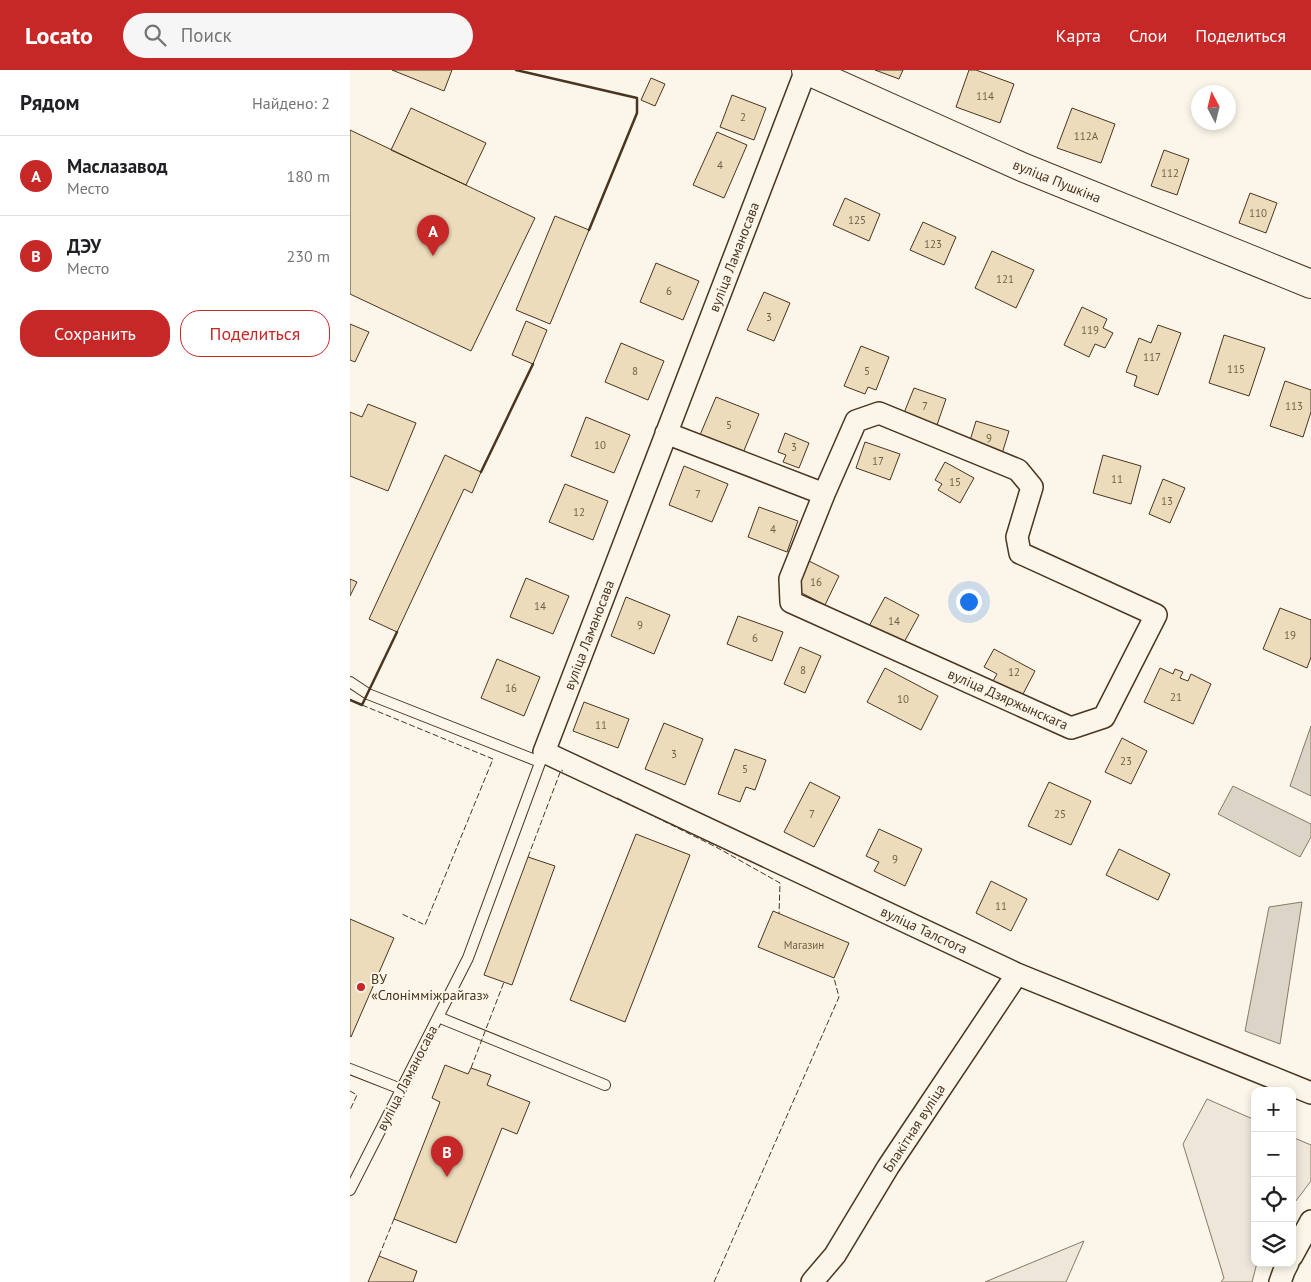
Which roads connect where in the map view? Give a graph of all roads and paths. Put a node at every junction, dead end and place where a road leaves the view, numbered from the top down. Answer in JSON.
{"nodes":[{"id":1,"x":806,"y":70,"type":"edge"},
{"id":2,"x":1311,"y":284,"type":"edge"},
{"id":3,"x":666,"y":433,"type":"junction"},
{"id":4,"x":824,"y":494,"type":"junction"},
{"id":5,"x":350,"y":682,"type":"edge"},
{"id":6,"x":542,"y":757,"type":"junction"},
{"id":7,"x":1017,"y":974,"type":"junction"},
{"id":8,"x":438,"y":1017,"type":"junction"},
{"id":9,"x":350,"y":1069,"type":"edge"},
{"id":10,"x":606,"y":1085,"type":"dead end"},
{"id":11,"x":401,"y":1089,"type":"junction"},
{"id":12,"x":1311,"y":1093,"type":"edge"},
{"id":13,"x":350,"y":1190,"type":"edge"},
{"id":14,"x":1311,"y":1222,"type":"edge"},
{"id":15,"x":1296,"y":1249,"type":"edge"},
{"id":16,"x":1286,"y":1267,"type":"edge"},
{"id":17,"x":812,"y":1282,"type":"edge"},
{"id":18,"x":1280,"y":1282,"type":"edge"}],
"edges":[{"from":1,"to":2,"type":"main road","name":"вуліца Пушкіна"},
{"from":1,"to":3,"type":"street","name":"вуліца Ламаносава"},
{"from":3,"to":4,"type":"street"},
{"from":3,"to":6,"type":"street","name":"вуліца Ламаносава"},
{"from":4,"to":4,"type":"street","name":"вуліца Дзяржынскага"},
{"from":5,"to":6,"type":"lane"},
{"from":6,"to":7,"type":"street","name":"вуліца Талстога"},
{"from":6,"to":8,"type":"lane","name":"вуліца Ламаносава"},
{"from":7,"to":12,"type":"street","name":"вуліца Талстога"},
{"from":7,"to":17,"type":"street","name":"Блакітная вуліца"},
{"from":8,"to":10,"type":"lane"},
{"from":8,"to":11,"type":"lane","name":"вуліца Ламаносава"},
{"from":9,"to":11,"type":"lane"},
{"from":11,"to":13,"type":"lane","name":"вуліца Ламаносава"},
{"from":14,"to":15,"type":"street"},
{"from":16,"to":18,"type":"street"}]}
